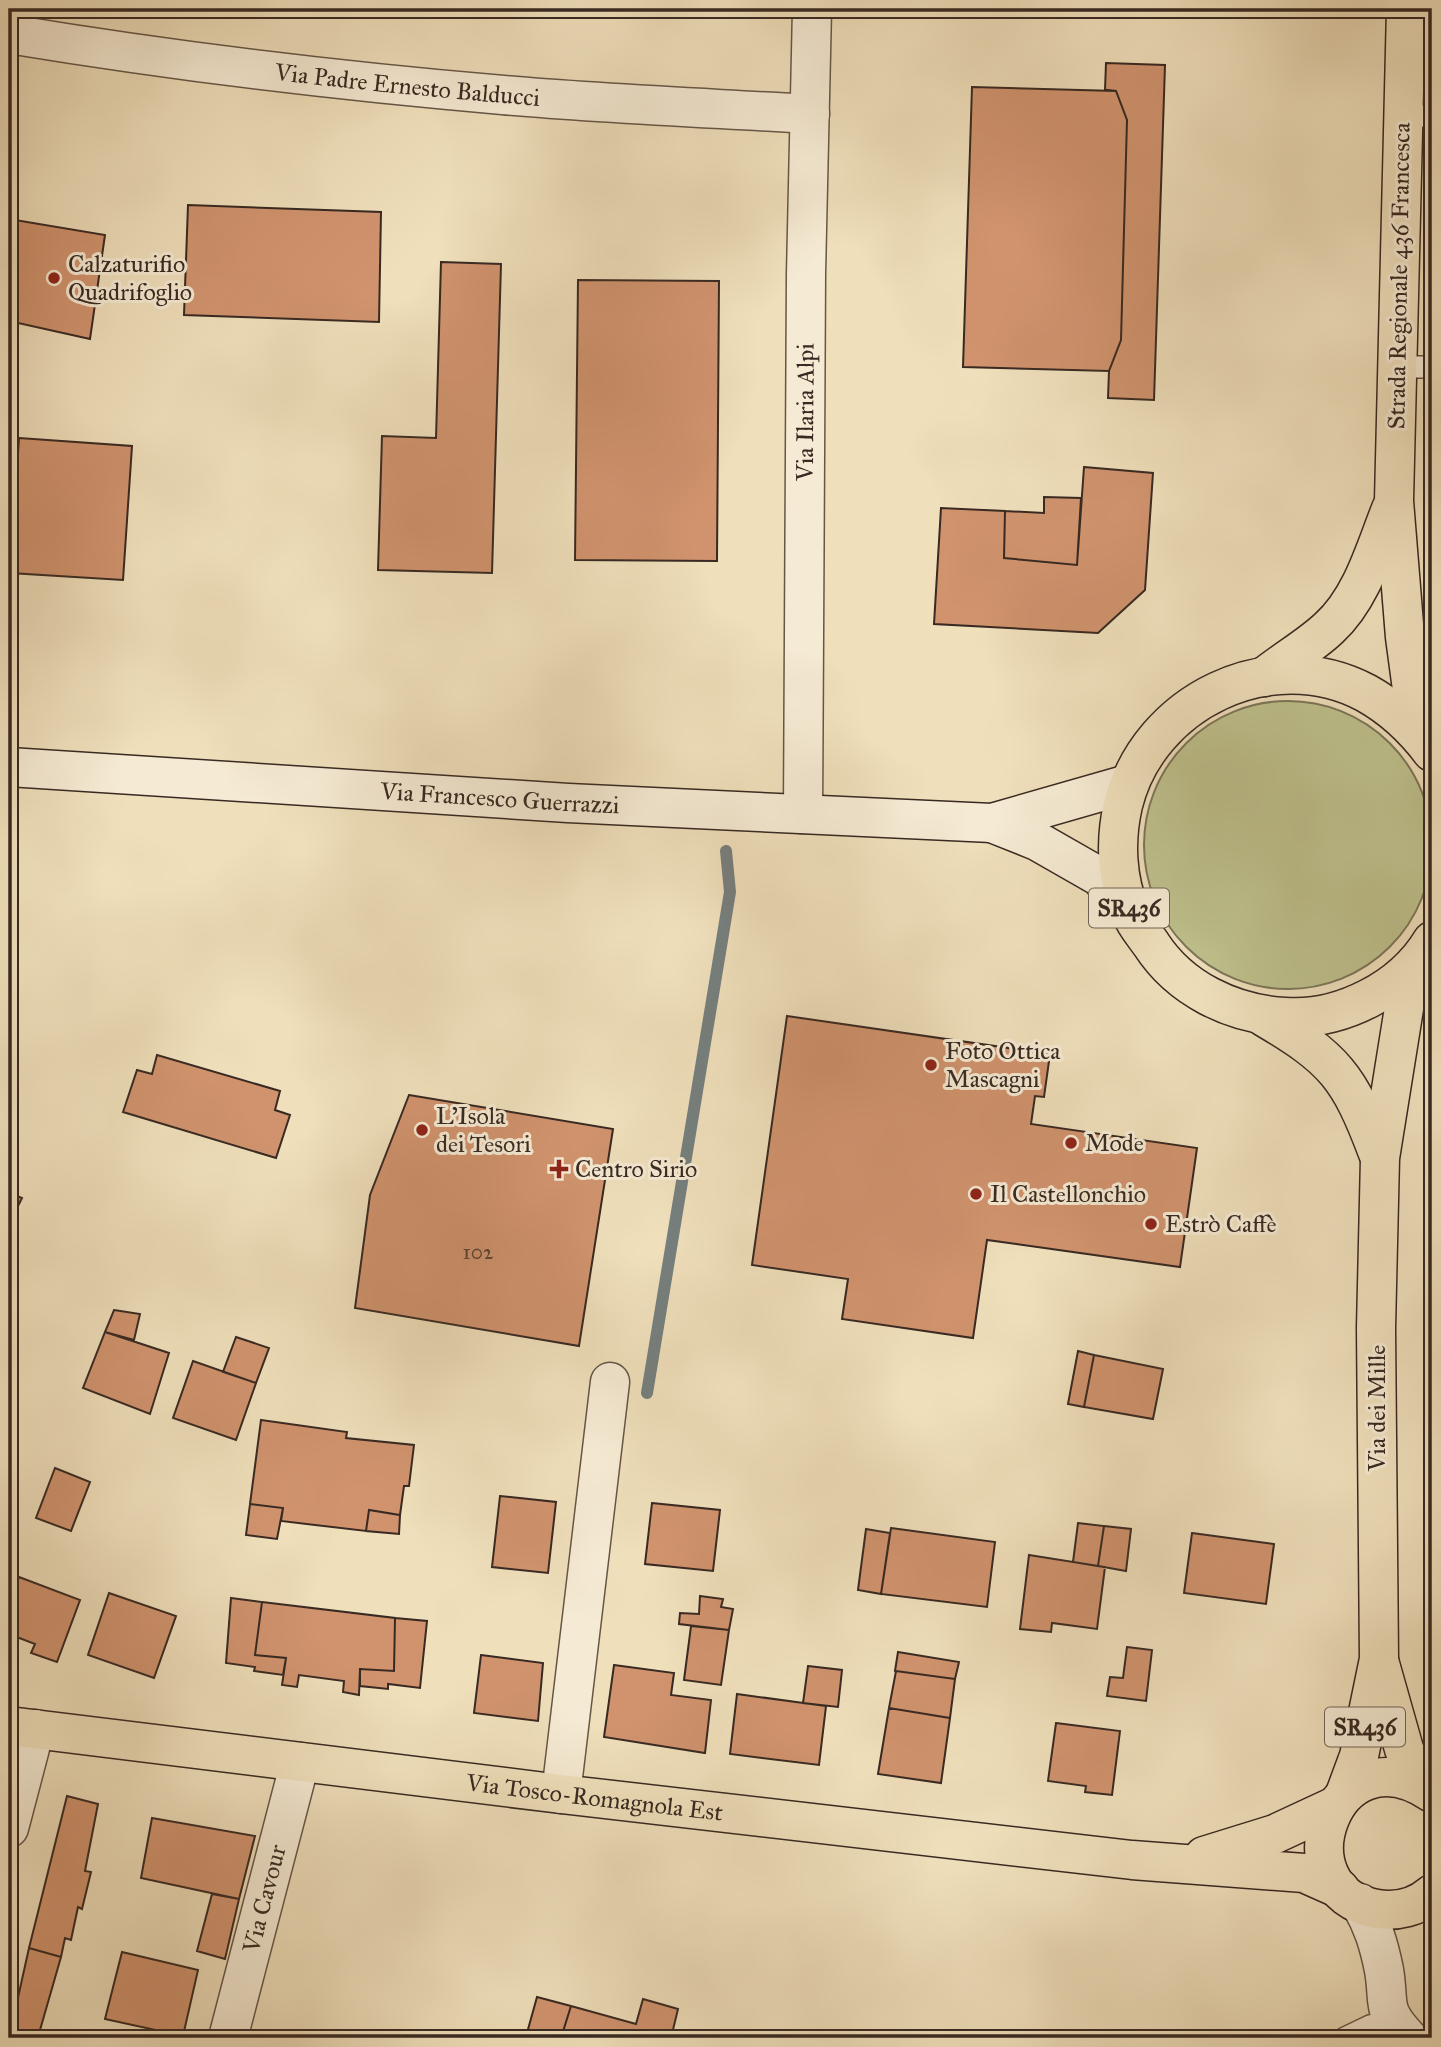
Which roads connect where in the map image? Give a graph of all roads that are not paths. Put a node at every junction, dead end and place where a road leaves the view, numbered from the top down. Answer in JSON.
{"nodes":[{"id":1,"x":812,"y":9,"type":"edge"},
{"id":2,"x":1406,"y":9,"type":"edge"},
{"id":3,"x":9,"y":34,"type":"edge"},
{"id":4,"x":810,"y":114,"type":"junction"},
{"id":5,"x":1418,"y":116,"type":"edge"},
{"id":6,"x":1415,"y":367,"type":"edge"},
{"id":7,"x":1394,"y":501,"type":"junction"},
{"id":8,"x":1264,"y":677,"type":"junction"},
{"id":9,"x":1425,"y":743,"type":"edge"},
{"id":10,"x":9,"y":767,"type":"edge"},
{"id":11,"x":1128,"y":784,"type":"junction"},
{"id":12,"x":803,"y":814,"type":"junction"},
{"id":13,"x":992,"y":823,"type":"junction"},
{"id":14,"x":1131,"y":914,"type":"junction"},
{"id":15,"x":1427,"y":949,"type":"edge"},
{"id":16,"x":1262,"y":1016,"type":"junction"},
{"id":17,"x":1380,"y":1158,"type":"junction"},
{"id":18,"x":610,"y":1382,"type":"dead end"},
{"id":19,"x":1379,"y":1659,"type":"junction"},
{"id":20,"x":22,"y":1727,"type":"edge"},
{"id":21,"x":300,"y":1762,"type":"junction"},
{"id":22,"x":1425,"y":1788,"type":"edge"},
{"id":23,"x":561,"y":1794,"type":"junction"},
{"id":24,"x":1339,"y":1801,"type":"junction"},
{"id":25,"x":9,"y":1828,"type":"edge"},
{"id":26,"x":1180,"y":1865,"type":"junction"},
{"id":27,"x":1350,"y":1896,"type":"junction"},
{"id":28,"x":1427,"y":1898,"type":"edge"},
{"id":29,"x":1385,"y":1973,"type":"junction"},
{"id":30,"x":1400,"y":2029,"type":"edge"},
{"id":31,"x":229,"y":2038,"type":"edge"},
{"id":32,"x":1345,"y":2038,"type":"edge"}],
"edges":[{"from":1,"to":4,"type":"street","name":"Via Ilaria Alpi"},
{"from":2,"to":5,"type":"main road","name":"Strada Regionale 436 Francesca","number":"SR436"},
{"from":3,"to":4,"type":"street","name":"Via Padre Ernesto Balducci"},
{"from":4,"to":12,"type":"street","name":"Via Ilaria Alpi"},
{"from":5,"to":6,"type":"main road","name":"Strada Regionale 436 Francesca","number":"SR436"},
{"from":6,"to":7,"type":"main road","name":"Strada Regionale 436 Francesca","number":"SR436"},
{"from":7,"to":8,"type":"main road","name":"Strada Regionale 436 Francesca","number":"SR436"},
{"from":7,"to":9,"type":"main road","name":"Strada Regionale 436 Francesca","number":"SR436"},
{"from":8,"to":9,"type":"main road","number":"SR436"},
{"from":8,"to":11,"type":"main road","number":"SR436"},
{"from":10,"to":12,"type":"street","name":"Via Francesco Guerrazzi"},
{"from":11,"to":13,"type":"street","name":"Via Francesco Guerrazzi"},
{"from":11,"to":14,"type":"main road","number":"SR436"},
{"from":12,"to":13,"type":"street","name":"Via Francesco Guerrazzi"},
{"from":13,"to":14,"type":"street","name":"Via Francesco Guerrazzi"},
{"from":14,"to":16,"type":"main road","number":"SR436"},
{"from":15,"to":16,"type":"main road","number":"SR436"},
{"from":15,"to":17,"type":"main road","name":"Via dei Mille","number":"SR436"},
{"from":16,"to":17,"type":"main road","name":"Via dei Mille","number":"SR436"},
{"from":17,"to":19,"type":"main road","name":"Via dei Mille","number":"SR436"},
{"from":18,"to":23,"type":"street"},
{"from":19,"to":22,"type":"main road","name":"Via dei Mille","number":"SR436"},
{"from":19,"to":24,"type":"main road","name":"Via dei Mille","number":"SR436"},
{"from":20,"to":21,"type":"main road","name":"Via Tosco-Romagnola Est"},
{"from":20,"to":25,"type":"street"},
{"from":21,"to":23,"type":"main road","name":"Via Tosco-Romagnola Est"},
{"from":21,"to":31,"type":"street","name":"Via Cavour"},
{"from":22,"to":24,"type":"main road","name":"Via Tosco-Romagnola Est"},
{"from":23,"to":26,"type":"main road","name":"Via Tosco-Romagnola Est"},
{"from":24,"to":26,"type":"main road","name":"Via Tosco-Romagnola Est"},
{"from":24,"to":27,"type":"main road"},
{"from":26,"to":27,"type":"main road","name":"Via Tosco-Romagnola Est"},
{"from":27,"to":28,"type":"main road","name":"Via Tosco-Romagnola Est"},
{"from":27,"to":29,"type":"street"},
{"from":28,"to":29,"type":"street"},
{"from":29,"to":30,"type":"street"},
{"from":30,"to":32,"type":"lane"}]}
